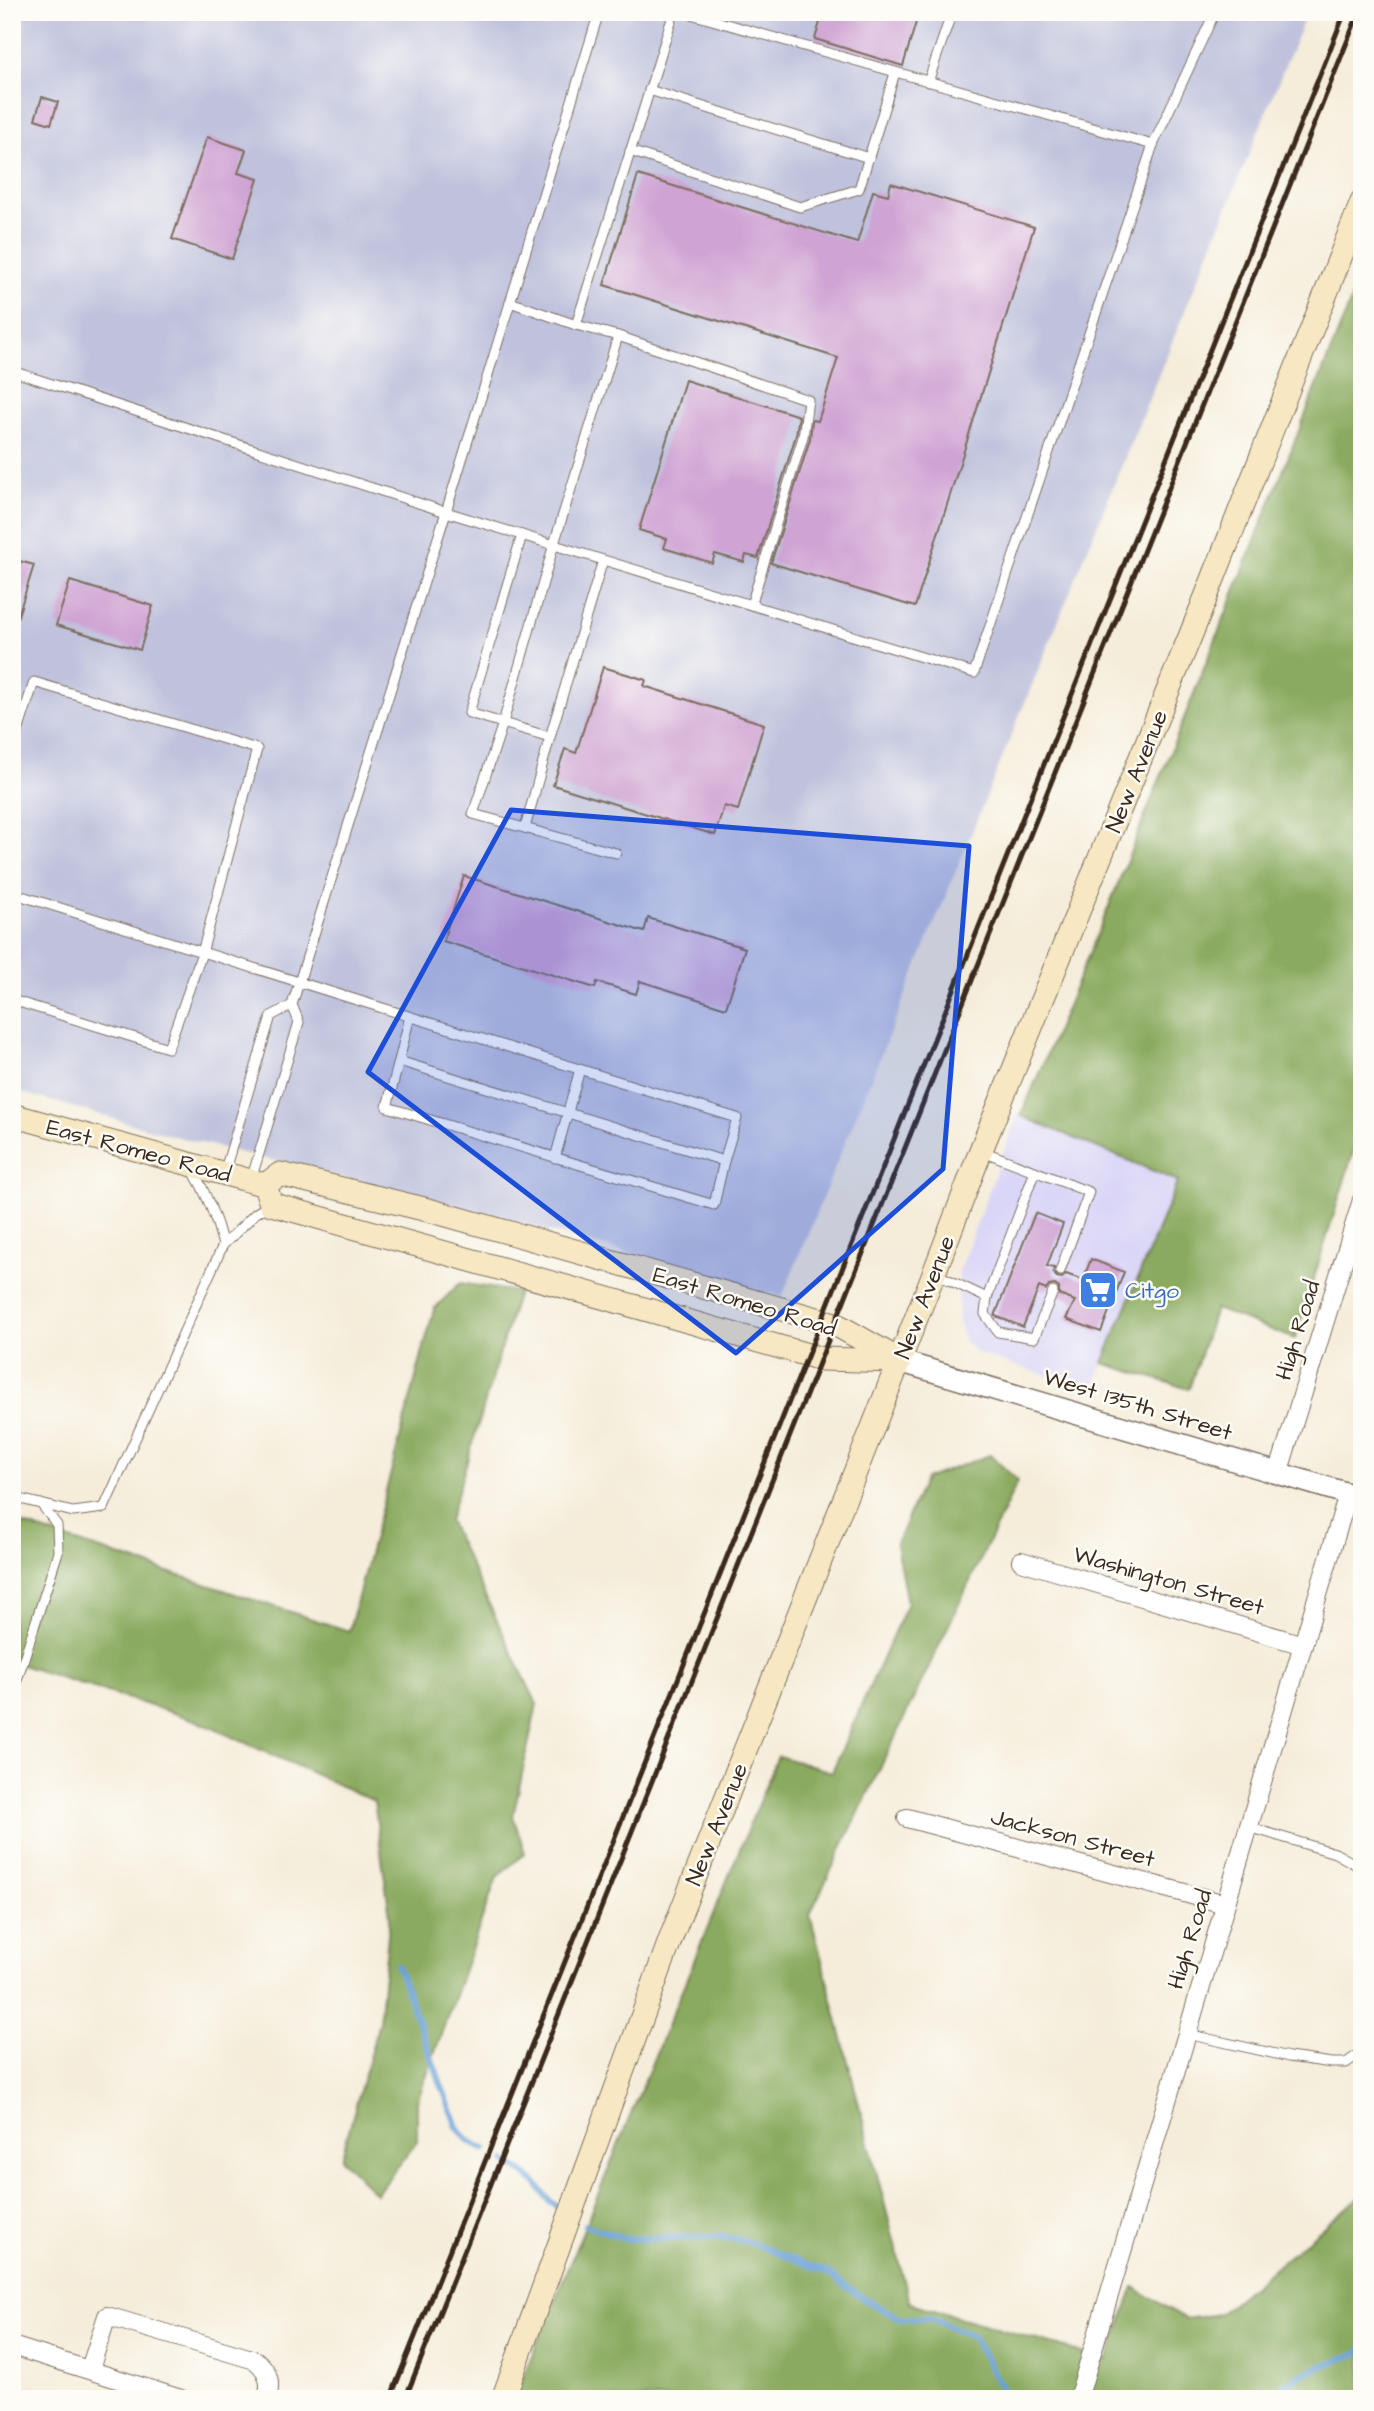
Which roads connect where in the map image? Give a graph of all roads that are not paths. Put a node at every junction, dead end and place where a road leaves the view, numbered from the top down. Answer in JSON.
{"nodes":[{"id":1,"x":599,"y":12,"type":"edge"},
{"id":2,"x":674,"y":12,"type":"edge"},
{"id":3,"x":684,"y":12,"type":"edge"},
{"id":4,"x":952,"y":12,"type":"edge"},
{"id":5,"x":1215,"y":12,"type":"edge"},
{"id":6,"x":895,"y":73,"type":"junction"},
{"id":7,"x":928,"y":82,"type":"junction"},
{"id":8,"x":649,"y":90,"type":"junction"},
{"id":9,"x":1153,"y":145,"type":"junction"},
{"id":10,"x":630,"y":152,"type":"junction"},
{"id":11,"x":869,"y":158,"type":"junction"},
{"id":12,"x":1362,"y":202,"type":"edge"},
{"id":13,"x":510,"y":302,"type":"junction"},
{"id":14,"x":576,"y":325,"type":"junction"},
{"id":15,"x":618,"y":336,"type":"junction"},
{"id":16,"x":12,"y":371,"type":"edge"},
{"id":17,"x":446,"y":512,"type":"junction"},
{"id":18,"x":522,"y":535,"type":"junction"},
{"id":19,"x":554,"y":544,"type":"junction"},
{"id":20,"x":603,"y":560,"type":"junction"},
{"id":21,"x":751,"y":605,"type":"junction"},
{"id":22,"x":503,"y":723,"type":"junction"},
{"id":23,"x":550,"y":737,"type":"junction"},
{"id":24,"x":12,"y":750,"type":"edge"},
{"id":25,"x":525,"y":828,"type":"junction"},
{"id":26,"x":616,"y":853,"type":"dead end"},
{"id":27,"x":12,"y":893,"type":"edge"},
{"id":28,"x":202,"y":953,"type":"junction"},
{"id":29,"x":299,"y":981,"type":"junction"},
{"id":30,"x":12,"y":1000,"type":"edge"},
{"id":31,"x":292,"y":1005,"type":"junction"},
{"id":32,"x":410,"y":1016,"type":"junction"},
{"id":33,"x":399,"y":1061,"type":"junction"},
{"id":34,"x":580,"y":1069,"type":"junction"},
{"id":35,"x":568,"y":1113,"type":"junction"},
{"id":36,"x":12,"y":1115,"type":"edge"},
{"id":37,"x":981,"y":1150,"type":"junction"},
{"id":38,"x":555,"y":1157,"type":"junction"},
{"id":39,"x":723,"y":1161,"type":"junction"},
{"id":40,"x":188,"y":1164,"type":"junction"},
{"id":41,"x":1035,"y":1171,"type":"junction"},
{"id":42,"x":223,"y":1174,"type":"junction"},
{"id":43,"x":262,"y":1190,"type":"junction"},
{"id":44,"x":1362,"y":1200,"type":"edge"},
{"id":45,"x":223,"y":1245,"type":"junction"},
{"id":46,"x":1060,"y":1271,"type":"dead end"},
{"id":47,"x":934,"y":1273,"type":"junction"},
{"id":48,"x":1053,"y":1292,"type":"dead end"},
{"id":49,"x":987,"y":1298,"type":"junction"},
{"id":50,"x":899,"y":1361,"type":"junction"},
{"id":51,"x":1278,"y":1474,"type":"junction"},
{"id":52,"x":1355,"y":1496,"type":"edge"},
{"id":53,"x":12,"y":1497,"type":"edge"},
{"id":54,"x":40,"y":1504,"type":"junction"},
{"id":55,"x":1021,"y":1562,"type":"dead end"},
{"id":56,"x":1303,"y":1645,"type":"junction"},
{"id":57,"x":12,"y":1696,"type":"edge"},
{"id":58,"x":907,"y":1818,"type":"dead end"},
{"id":59,"x":1249,"y":1827,"type":"junction"},
{"id":60,"x":1362,"y":1868,"type":"edge"},
{"id":61,"x":1226,"y":1904,"type":"junction"},
{"id":62,"x":1187,"y":2034,"type":"junction"},
{"id":63,"x":1362,"y":2052,"type":"edge"},
{"id":64,"x":12,"y":2346,"type":"edge"},
{"id":65,"x":90,"y":2369,"type":"junction"},
{"id":66,"x":181,"y":2399,"type":"edge"},
{"id":67,"x":266,"y":2399,"type":"edge"},
{"id":68,"x":503,"y":2399,"type":"edge"},
{"id":69,"x":1077,"y":2399,"type":"edge"}],
"edges":[{"from":1,"to":13,"type":"lane"},
{"from":2,"to":8,"type":"lane"},
{"from":3,"to":6,"type":"lane"},
{"from":4,"to":7,"type":"lane"},
{"from":5,"to":9,"type":"lane"},
{"from":6,"to":7,"type":"lane"},
{"from":6,"to":11,"type":"lane"},
{"from":7,"to":9,"type":"lane"},
{"from":8,"to":10,"type":"lane"},
{"from":8,"to":11,"type":"lane"},
{"from":9,"to":21,"type":"lane"},
{"from":10,"to":11,"type":"lane"},
{"from":10,"to":14,"type":"lane"},
{"from":12,"to":37,"type":"main road","name":"New Avenue"},
{"from":13,"to":14,"type":"lane"},
{"from":13,"to":17,"type":"lane"},
{"from":14,"to":15,"type":"lane"},
{"from":15,"to":19,"type":"lane"},
{"from":15,"to":21,"type":"lane"},
{"from":16,"to":17,"type":"lane"},
{"from":17,"to":18,"type":"lane"},
{"from":17,"to":29,"type":"lane"},
{"from":18,"to":19,"type":"lane"},
{"from":18,"to":22,"type":"lane"},
{"from":19,"to":20,"type":"lane"},
{"from":19,"to":22,"type":"lane"},
{"from":20,"to":21,"type":"lane"},
{"from":20,"to":23,"type":"lane"},
{"from":22,"to":23,"type":"lane"},
{"from":22,"to":25,"type":"lane"},
{"from":23,"to":25,"type":"lane"},
{"from":24,"to":28,"type":"lane"},
{"from":25,"to":26,"type":"lane"},
{"from":27,"to":28,"type":"lane"},
{"from":28,"to":29,"type":"lane"},
{"from":28,"to":30,"type":"lane"},
{"from":29,"to":31,"type":"lane"},
{"from":29,"to":32,"type":"lane"},
{"from":31,"to":42,"type":"lane"},
{"from":31,"to":43,"type":"lane"},
{"from":32,"to":33,"type":"lane"},
{"from":32,"to":34,"type":"lane"},
{"from":33,"to":35,"type":"lane"},
{"from":33,"to":38,"type":"lane"},
{"from":34,"to":35,"type":"lane"},
{"from":34,"to":39,"type":"lane"},
{"from":35,"to":38,"type":"lane"},
{"from":35,"to":39,"type":"lane"},
{"from":36,"to":40,"type":"main road","name":"East Romeo Road"},
{"from":37,"to":41,"type":"lane"},
{"from":37,"to":47,"type":"main road","name":"New Avenue"},
{"from":38,"to":39,"type":"lane"},
{"from":40,"to":42,"type":"main road","name":"East Romeo Road"},
{"from":40,"to":45,"type":"lane"},
{"from":41,"to":46,"type":"lane"},
{"from":41,"to":49,"type":"lane"},
{"from":42,"to":43,"type":"main road","name":"East Romeo Road"},
{"from":43,"to":45,"type":"lane"},
{"from":43,"to":50,"type":"main road","name":"East Romeo Road"},
{"from":43,"to":50,"type":"main road","name":"East Romeo Road"},
{"from":44,"to":51,"type":"street","name":"High Road"},
{"from":45,"to":54,"type":"lane"},
{"from":47,"to":49,"type":"lane"},
{"from":47,"to":50,"type":"main road","name":"New Avenue"},
{"from":48,"to":49,"type":"lane"},
{"from":50,"to":51,"type":"street","name":"West 135th Street"},
{"from":50,"to":68,"type":"main road","name":"New Avenue"},
{"from":51,"to":52,"type":"street","name":"West 135th Street"},
{"from":52,"to":56,"type":"street","name":"High Road"},
{"from":53,"to":54,"type":"lane"},
{"from":54,"to":57,"type":"lane"},
{"from":55,"to":56,"type":"street","name":"Washington Street"},
{"from":56,"to":59,"type":"street","name":"High Road"},
{"from":58,"to":61,"type":"street","name":"Jackson Street"},
{"from":59,"to":60,"type":"lane"},
{"from":59,"to":61,"type":"street","name":"High Road"},
{"from":61,"to":62,"type":"street","name":"High Road"},
{"from":62,"to":63,"type":"lane"},
{"from":62,"to":69,"type":"street","name":"High Road"},
{"from":64,"to":65,"type":"street"},
{"from":65,"to":66,"type":"street"},
{"from":65,"to":67,"type":"street"}]}
